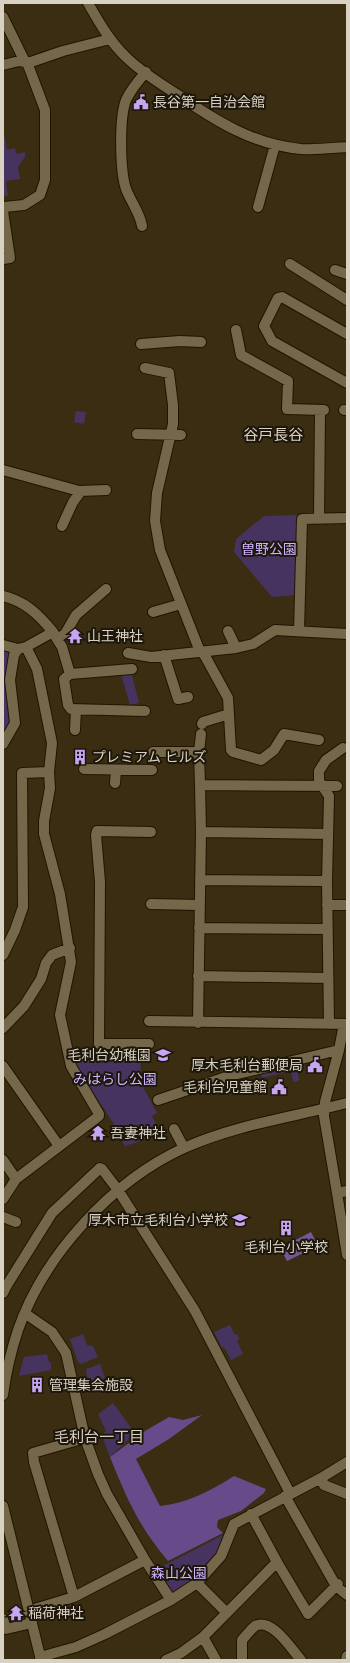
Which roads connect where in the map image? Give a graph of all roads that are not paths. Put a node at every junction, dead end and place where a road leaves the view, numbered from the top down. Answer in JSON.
{"nodes":[{"id":1,"x":88,"y":3,"type":"edge"},
{"id":2,"x":3,"y":17,"type":"edge"},
{"id":3,"x":110,"y":39,"type":"junction"},
{"id":4,"x":25,"y":62,"type":"junction"},
{"id":5,"x":3,"y":66,"type":"edge"},
{"id":6,"x":146,"y":72,"type":"junction"},
{"id":7,"x":275,"y":144,"type":"junction"},
{"id":8,"x":347,"y":147,"type":"edge"},
{"id":9,"x":258,"y":207,"type":"dead end"},
{"id":10,"x":3,"y":210,"type":"edge"},
{"id":11,"x":142,"y":226,"type":"dead end"},
{"id":12,"x":3,"y":259,"type":"edge"},
{"id":13,"x":290,"y":264,"type":"dead end"},
{"id":14,"x":335,"y":270,"type":"dead end"},
{"id":15,"x":347,"y":274,"type":"edge"},
{"id":16,"x":347,"y":300,"type":"edge"},
{"id":17,"x":236,"y":330,"type":"dead end"},
{"id":18,"x":347,"y":334,"type":"edge"},
{"id":19,"x":201,"y":342,"type":"dead end"},
{"id":20,"x":141,"y":344,"type":"dead end"},
{"id":21,"x":145,"y":368,"type":"dead end"},
{"id":22,"x":347,"y":383,"type":"edge"},
{"id":23,"x":137,"y":434,"type":"dead end"},
{"id":24,"x":176,"y":435,"type":"junction"},
{"id":25,"x":3,"y":470,"type":"edge"},
{"id":26,"x":106,"y":490,"type":"dead end"},
{"id":27,"x":81,"y":491,"type":"junction"},
{"id":28,"x":319,"y":518,"type":"junction"},
{"id":29,"x":347,"y":518,"type":"edge"},
{"id":30,"x":62,"y":526,"type":"dead end"},
{"id":31,"x":106,"y":589,"type":"dead end"},
{"id":32,"x":3,"y":596,"type":"edge"},
{"id":33,"x":181,"y":604,"type":"junction"},
{"id":34,"x":154,"y":612,"type":"dead end"},
{"id":35,"x":228,"y":631,"type":"dead end"},
{"id":36,"x":299,"y":631,"type":"junction"},
{"id":37,"x":347,"y":634,"type":"edge"},
{"id":38,"x":55,"y":636,"type":"junction"},
{"id":39,"x":3,"y":645,"type":"edge"},
{"id":40,"x":22,"y":648,"type":"junction"},
{"id":41,"x":236,"y":648,"type":"junction"},
{"id":42,"x":202,"y":651,"type":"junction"},
{"id":43,"x":128,"y":653,"type":"dead end"},
{"id":44,"x":164,"y":655,"type":"junction"},
{"id":45,"x":132,"y":668,"type":"dead end"},
{"id":46,"x":70,"y":674,"type":"junction"},
{"id":47,"x":188,"y":697,"type":"dead end"},
{"id":48,"x":76,"y":709,"type":"junction"},
{"id":49,"x":145,"y":711,"type":"dead end"},
{"id":50,"x":229,"y":714,"type":"junction"},
{"id":51,"x":75,"y":730,"type":"dead end"},
{"id":52,"x":319,"y":740,"type":"dead end"},
{"id":53,"x":3,"y":744,"type":"edge"},
{"id":54,"x":343,"y":746,"type":"edge"},
{"id":55,"x":152,"y":752,"type":"dead end"},
{"id":56,"x":199,"y":752,"type":"junction"},
{"id":57,"x":84,"y":769,"type":"dead end"},
{"id":58,"x":116,"y":770,"type":"junction"},
{"id":59,"x":152,"y":770,"type":"dead end"},
{"id":60,"x":49,"y":772,"type":"junction"},
{"id":61,"x":116,"y":783,"type":"dead end"},
{"id":62,"x":200,"y":785,"type":"junction"},
{"id":63,"x":337,"y":786,"type":"dead end"},
{"id":64,"x":323,"y":787,"type":"junction"},
{"id":65,"x":151,"y":832,"type":"dead end"},
{"id":66,"x":201,"y":832,"type":"junction"},
{"id":67,"x":328,"y":834,"type":"junction"},
{"id":68,"x":200,"y":880,"type":"junction"},
{"id":69,"x":327,"y":881,"type":"junction"},
{"id":70,"x":151,"y":904,"type":"dead end"},
{"id":71,"x":199,"y":905,"type":"junction"},
{"id":72,"x":327,"y":905,"type":"junction"},
{"id":73,"x":347,"y":906,"type":"edge"},
{"id":74,"x":199,"y":928,"type":"junction"},
{"id":75,"x":327,"y":929,"type":"junction"},
{"id":76,"x":70,"y":948,"type":"junction"},
{"id":77,"x":3,"y":955,"type":"edge"},
{"id":78,"x":198,"y":976,"type":"junction"},
{"id":79,"x":328,"y":978,"type":"junction"},
{"id":80,"x":149,"y":1021,"type":"dead end"},
{"id":81,"x":198,"y":1023,"type":"junction"},
{"id":82,"x":329,"y":1024,"type":"junction"},
{"id":83,"x":345,"y":1024,"type":"edge"},
{"id":84,"x":3,"y":1028,"type":"edge"},
{"id":85,"x":149,"y":1044,"type":"dead end"},
{"id":86,"x":339,"y":1050,"type":"junction"},
{"id":87,"x":3,"y":1066,"type":"edge"},
{"id":88,"x":158,"y":1100,"type":"dead end"},
{"id":89,"x":347,"y":1103,"type":"edge"},
{"id":90,"x":324,"y":1109,"type":"junction"},
{"id":91,"x":174,"y":1129,"type":"dead end"},
{"id":92,"x":59,"y":1146,"type":"junction"},
{"id":93,"x":184,"y":1148,"type":"junction"},
{"id":94,"x":3,"y":1160,"type":"edge"},
{"id":95,"x":16,"y":1179,"type":"junction"},
{"id":96,"x":118,"y":1190,"type":"junction"},
{"id":97,"x":342,"y":1192,"type":"edge"},
{"id":98,"x":3,"y":1199,"type":"edge"},
{"id":99,"x":3,"y":1217,"type":"edge"},
{"id":100,"x":16,"y":1222,"type":"dead end"},
{"id":101,"x":347,"y":1255,"type":"edge"},
{"id":102,"x":3,"y":1293,"type":"edge"},
{"id":103,"x":26,"y":1314,"type":"junction"},
{"id":104,"x":5,"y":1375,"type":"edge"},
{"id":105,"x":3,"y":1395,"type":"edge"},
{"id":106,"x":85,"y":1438,"type":"junction"},
{"id":107,"x":347,"y":1462,"type":"edge"},
{"id":108,"x":320,"y":1478,"type":"junction"},
{"id":109,"x":287,"y":1494,"type":"junction"},
{"id":110,"x":347,"y":1494,"type":"edge"},
{"id":111,"x":3,"y":1508,"type":"edge"},
{"id":112,"x":59,"y":1508,"type":"dead end"},
{"id":113,"x":49,"y":1511,"type":"junction"},
{"id":114,"x":251,"y":1514,"type":"junction"},
{"id":115,"x":145,"y":1560,"type":"junction"},
{"id":116,"x":277,"y":1562,"type":"junction"},
{"id":117,"x":197,"y":1583,"type":"junction"},
{"id":118,"x":337,"y":1585,"type":"junction"},
{"id":119,"x":347,"y":1595,"type":"edge"},
{"id":120,"x":74,"y":1596,"type":"junction"},
{"id":121,"x":171,"y":1600,"type":"junction"},
{"id":122,"x":28,"y":1611,"type":"junction"},
{"id":123,"x":227,"y":1613,"type":"junction"},
{"id":124,"x":3,"y":1619,"type":"edge"},
{"id":125,"x":32,"y":1623,"type":"junction"},
{"id":126,"x":203,"y":1637,"type":"junction"},
{"id":127,"x":347,"y":1656,"type":"edge"},
{"id":128,"x":40,"y":1659,"type":"edge"},
{"id":129,"x":166,"y":1660,"type":"edge"},
{"id":130,"x":216,"y":1660,"type":"edge"},
{"id":131,"x":242,"y":1660,"type":"edge"},
{"id":132,"x":301,"y":1660,"type":"edge"},
{"id":133,"x":346,"y":1660,"type":"edge"}],
"edges":[{"from":1,"to":3,"type":"street"},
{"from":2,"to":4,"type":"street"},
{"from":3,"to":4,"type":"street"},
{"from":3,"to":6,"type":"street"},
{"from":4,"to":5,"type":"street"},
{"from":4,"to":10,"type":"street"},
{"from":6,"to":7,"type":"street"},
{"from":6,"to":11,"type":"street"},
{"from":7,"to":8,"type":"street"},
{"from":7,"to":9,"type":"street"},
{"from":10,"to":12,"type":"street"},
{"from":13,"to":16,"type":"street"},
{"from":14,"to":15,"type":"street"},
{"from":17,"to":28,"type":"street"},
{"from":18,"to":22,"type":"street"},
{"from":19,"to":20,"type":"street"},
{"from":21,"to":24,"type":"street"},
{"from":23,"to":24,"type":"street"},
{"from":24,"to":33,"type":"street"},
{"from":25,"to":27,"type":"street"},
{"from":26,"to":27,"type":"street"},
{"from":27,"to":30,"type":"street"},
{"from":28,"to":29,"type":"street"},
{"from":28,"to":36,"type":"street"},
{"from":31,"to":38,"type":"street"},
{"from":32,"to":38,"type":"street"},
{"from":33,"to":34,"type":"street"},
{"from":33,"to":42,"type":"street"},
{"from":35,"to":41,"type":"street"},
{"from":36,"to":37,"type":"street"},
{"from":36,"to":41,"type":"street"},
{"from":38,"to":40,"type":"street"},
{"from":38,"to":46,"type":"street"},
{"from":39,"to":40,"type":"street"},
{"from":40,"to":53,"type":"street"},
{"from":40,"to":60,"type":"street"},
{"from":41,"to":42,"type":"street"},
{"from":42,"to":44,"type":"street"},
{"from":42,"to":50,"type":"street"},
{"from":43,"to":44,"type":"street"},
{"from":44,"to":47,"type":"street"},
{"from":45,"to":46,"type":"street"},
{"from":46,"to":48,"type":"street"},
{"from":48,"to":49,"type":"street"},
{"from":48,"to":51,"type":"street"},
{"from":50,"to":52,"type":"street"},
{"from":50,"to":56,"type":"street"},
{"from":54,"to":64,"type":"street"},
{"from":55,"to":56,"type":"street"},
{"from":56,"to":62,"type":"street"},
{"from":57,"to":58,"type":"street"},
{"from":58,"to":59,"type":"street"},
{"from":58,"to":61,"type":"street"},
{"from":60,"to":76,"type":"street"},
{"from":60,"to":77,"type":"street"},
{"from":62,"to":64,"type":"street"},
{"from":62,"to":66,"type":"street"},
{"from":63,"to":64,"type":"street"},
{"from":64,"to":67,"type":"street"},
{"from":65,"to":85,"type":"street"},
{"from":66,"to":67,"type":"street"},
{"from":66,"to":68,"type":"street"},
{"from":67,"to":69,"type":"street"},
{"from":68,"to":69,"type":"street"},
{"from":68,"to":71,"type":"street"},
{"from":69,"to":72,"type":"street"},
{"from":70,"to":71,"type":"street"},
{"from":71,"to":74,"type":"street"},
{"from":72,"to":73,"type":"street"},
{"from":72,"to":75,"type":"street"},
{"from":74,"to":75,"type":"street"},
{"from":74,"to":78,"type":"street"},
{"from":75,"to":79,"type":"street"},
{"from":76,"to":84,"type":"street"},
{"from":76,"to":92,"type":"street"},
{"from":78,"to":79,"type":"street"},
{"from":78,"to":81,"type":"street"},
{"from":79,"to":82,"type":"street"},
{"from":80,"to":81,"type":"street"},
{"from":81,"to":82,"type":"street"},
{"from":82,"to":83,"type":"street"},
{"from":83,"to":86,"type":"street"},
{"from":86,"to":88,"type":"street"},
{"from":86,"to":90,"type":"street"},
{"from":87,"to":92,"type":"street"},
{"from":89,"to":90,"type":"street"},
{"from":90,"to":93,"type":"street"},
{"from":90,"to":97,"type":"street"},
{"from":91,"to":93,"type":"street"},
{"from":92,"to":95,"type":"street"},
{"from":93,"to":96,"type":"street"},
{"from":94,"to":95,"type":"street"},
{"from":95,"to":98,"type":"street"},
{"from":96,"to":102,"type":"street"},
{"from":96,"to":103,"type":"street"},
{"from":96,"to":109,"type":"street"},
{"from":97,"to":101,"type":"street"},
{"from":99,"to":100,"type":"street"},
{"from":103,"to":104,"type":"street"},
{"from":103,"to":106,"type":"street"},
{"from":104,"to":105,"type":"street"},
{"from":106,"to":113,"type":"street"},
{"from":106,"to":115,"type":"street"},
{"from":107,"to":108,"type":"street"},
{"from":108,"to":109,"type":"street"},
{"from":108,"to":110,"type":"street"},
{"from":109,"to":114,"type":"street"},
{"from":109,"to":118,"type":"street"},
{"from":111,"to":122,"type":"street"},
{"from":112,"to":113,"type":"street"},
{"from":113,"to":120,"type":"street"},
{"from":114,"to":116,"type":"street"},
{"from":114,"to":117,"type":"street"},
{"from":115,"to":120,"type":"street"},
{"from":115,"to":121,"type":"street"},
{"from":116,"to":118,"type":"street"},
{"from":116,"to":123,"type":"street"},
{"from":117,"to":121,"type":"street"},
{"from":117,"to":123,"type":"street"},
{"from":118,"to":119,"type":"street"},
{"from":120,"to":122,"type":"street"},
{"from":121,"to":128,"type":"street"},
{"from":122,"to":125,"type":"street"},
{"from":123,"to":126,"type":"street"},
{"from":124,"to":125,"type":"street"},
{"from":125,"to":128,"type":"street"},
{"from":126,"to":129,"type":"street"},
{"from":126,"to":130,"type":"street"},
{"from":127,"to":133,"type":"street"},
{"from":131,"to":132,"type":"street"}]}
